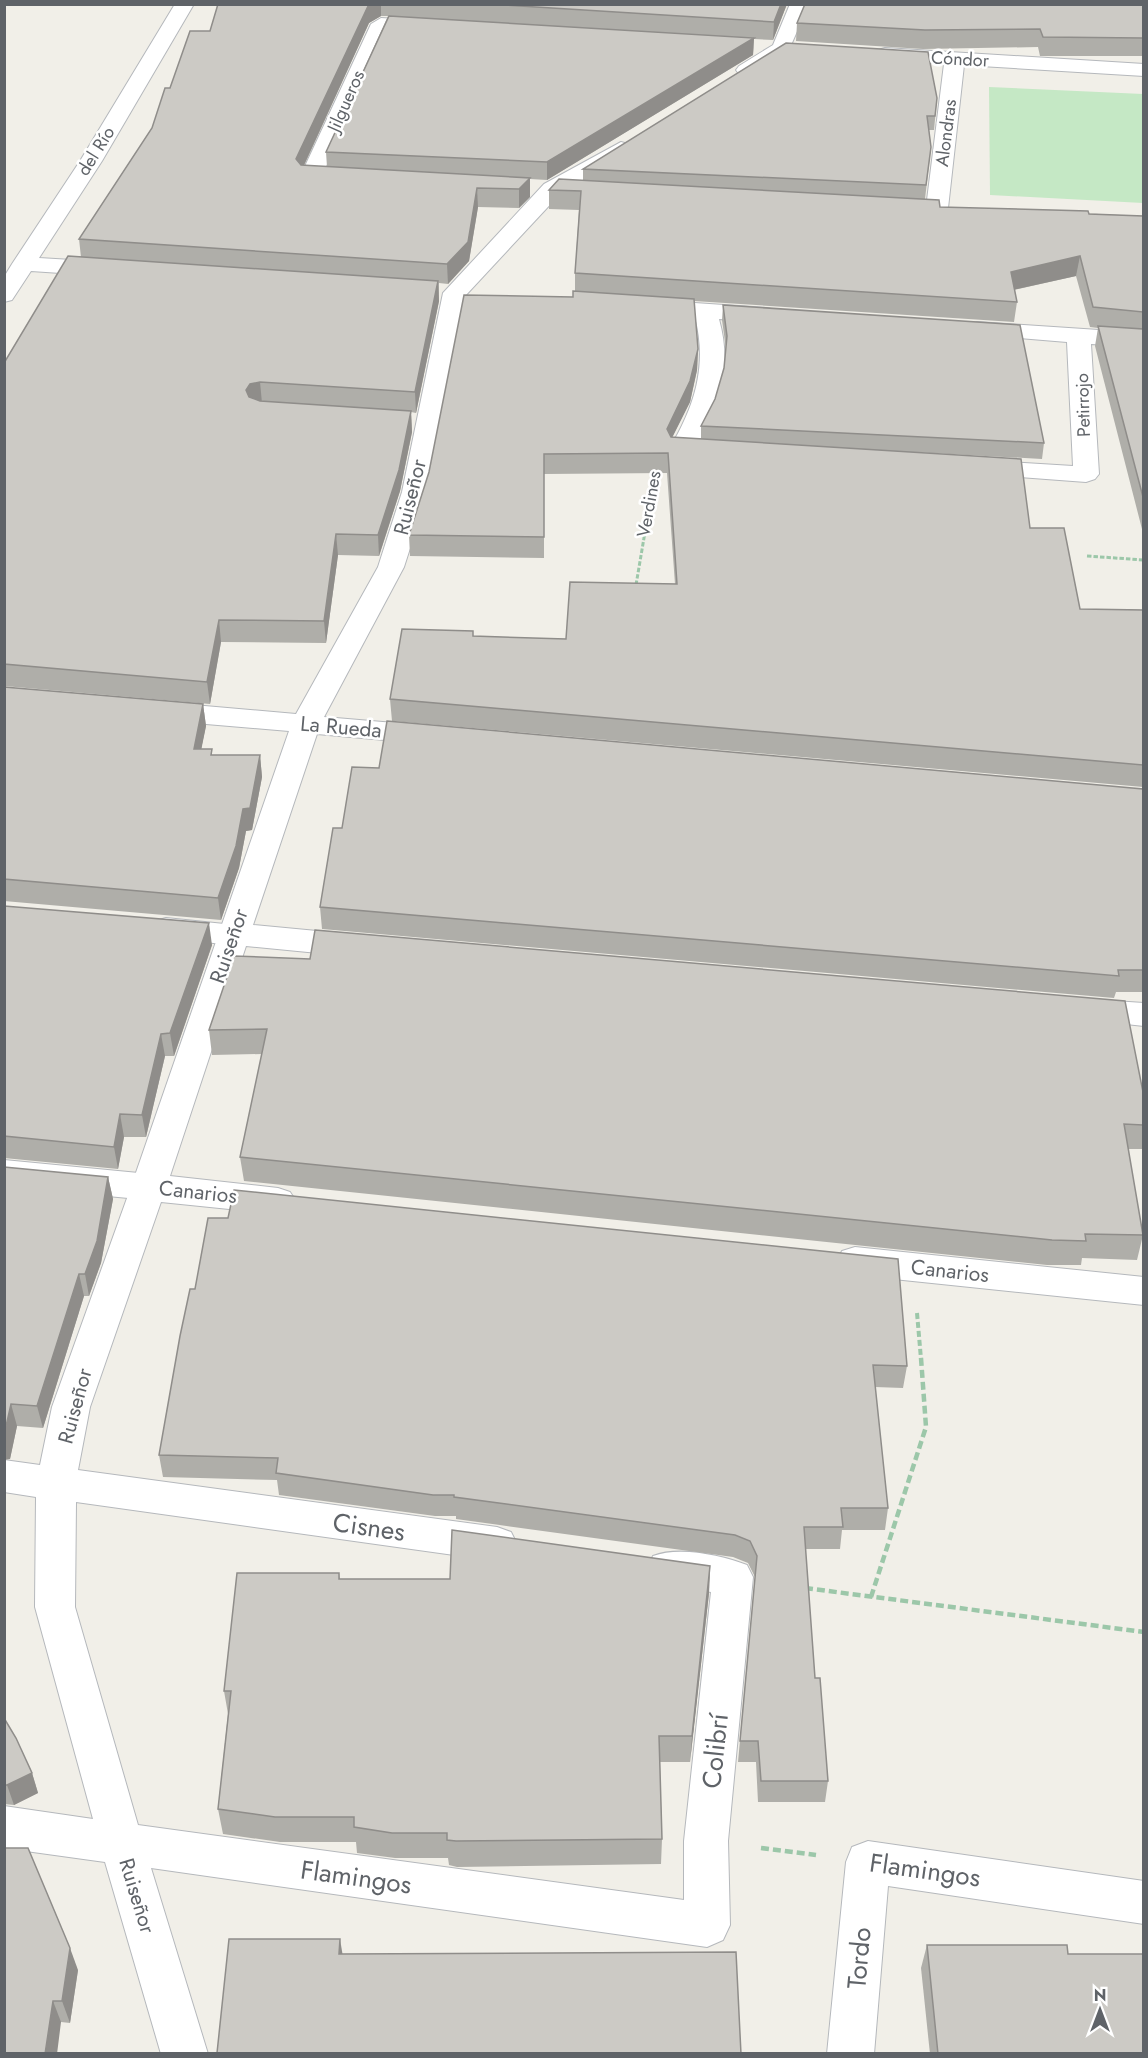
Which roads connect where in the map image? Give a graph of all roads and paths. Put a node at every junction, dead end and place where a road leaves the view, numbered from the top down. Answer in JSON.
{"nodes":[{"id":1,"x":185,"y":4,"type":"edge"},
{"id":2,"x":800,"y":4,"type":"edge"},
{"id":3,"x":451,"y":29,"type":"edge"},
{"id":4,"x":746,"y":46,"type":"edge"},
{"id":5,"x":793,"y":49,"type":"junction"},
{"id":6,"x":862,"y":53,"type":"edge"},
{"id":7,"x":955,"y":58,"type":"junction"},
{"id":8,"x":1143,"y":70,"type":"edge"},
{"id":9,"x":724,"y":84,"type":"edge"},
{"id":10,"x":648,"y":132,"type":"edge"},
{"id":11,"x":368,"y":180,"type":"edge"},
{"id":12,"x":540,"y":189,"type":"junction"},
{"id":13,"x":587,"y":191,"type":"edge"},
{"id":14,"x":913,"y":207,"type":"edge"},
{"id":15,"x":937,"y":208,"type":"junction"},
{"id":16,"x":960,"y":209,"type":"edge"},
{"id":17,"x":23,"y":264,"type":"junction"},
{"id":18,"x":128,"y":271,"type":"edge"},
{"id":19,"x":4,"y":295,"type":"edge"},
{"id":20,"x":634,"y":305,"type":"edge"},
{"id":21,"x":705,"y":310,"type":"junction"},
{"id":22,"x":787,"y":316,"type":"edge"},
{"id":23,"x":951,"y":327,"type":"edge"},
{"id":24,"x":1080,"y":336,"type":"junction"},
{"id":25,"x":1143,"y":340,"type":"edge"},
{"id":26,"x":681,"y":451,"type":"junction"},
{"id":27,"x":729,"y":454,"type":"edge"},
{"id":28,"x":955,"y":467,"type":"edge"},
{"id":29,"x":1087,"y":556,"type":"dead end"},
{"id":30,"x":1143,"y":560,"type":"edge"},
{"id":31,"x":646,"y":586,"type":"edge"},
{"id":32,"x":132,"y":708,"type":"edge"},
{"id":33,"x":306,"y":723,"type":"junction"},
{"id":34,"x":459,"y":737,"type":"edge"},
{"id":35,"x":141,"y":926,"type":"edge"},
{"id":36,"x":233,"y":934,"type":"junction"},
{"id":37,"x":387,"y":948,"type":"edge"},
{"id":38,"x":1049,"y":1007,"type":"edge"},
{"id":39,"x":1143,"y":1015,"type":"edge"},
{"id":40,"x":4,"y":1173,"type":"edge"},
{"id":41,"x":149,"y":1187,"type":"junction"},
{"id":42,"x":315,"y":1204,"type":"edge"},
{"id":43,"x":824,"y":1257,"type":"edge"},
{"id":44,"x":883,"y":1264,"type":"junction"},
{"id":45,"x":1143,"y":1291,"type":"edge"},
{"id":46,"x":4,"y":1476,"type":"edge"},
{"id":47,"x":56,"y":1483,"type":"junction"},
{"id":48,"x":531,"y":1549,"type":"edge"},
{"id":49,"x":626,"y":1562,"type":"edge"},
{"id":50,"x":733,"y":1577,"type":"junction"},
{"id":51,"x":871,"y":1597,"type":"junction"},
{"id":52,"x":1143,"y":1632,"type":"edge"},
{"id":53,"x":4,"y":1827,"type":"edge"},
{"id":54,"x":706,"y":1841,"type":"junction"},
{"id":55,"x":122,"y":1845,"type":"junction"},
{"id":56,"x":868,"y":1862,"type":"junction"},
{"id":57,"x":1143,"y":1903,"type":"edge"},
{"id":58,"x":707,"y":1926,"type":"joint"},
{"id":59,"x":185,"y":2054,"type":"edge"},
{"id":60,"x":850,"y":2054,"type":"edge"}],
"edges":[{"from":1,"to":17,"type":"street","name":"del Río"},
{"from":2,"to":5,"type":"street"},
{"from":3,"to":11,"type":"street","name":"Jilgueros"},
{"from":4,"to":5,"type":"street"},
{"from":5,"to":9,"type":"street"},
{"from":6,"to":7,"type":"street","name":"Cóndor"},
{"from":7,"to":8,"type":"street","name":"Cóndor"},
{"from":7,"to":15,"type":"street","name":"Alondras"},
{"from":10,"to":12,"type":"street","name":"Ruiseñor"},
{"from":12,"to":13,"type":"street"},
{"from":12,"to":33,"type":"street","name":"Ruiseñor"},
{"from":14,"to":15,"type":"street"},
{"from":15,"to":16,"type":"street"},
{"from":17,"to":18,"type":"street"},
{"from":17,"to":19,"type":"street","name":"del Río"},
{"from":20,"to":21,"type":"street"},
{"from":21,"to":22,"type":"street"},
{"from":21,"to":26,"type":"street","name":"Verdines"},
{"from":23,"to":24,"type":"street"},
{"from":24,"to":25,"type":"street"},
{"from":24,"to":28,"type":"street","name":"Petirrojo"},
{"from":26,"to":27,"type":"street"},
{"from":26,"to":31,"type":"path","name":"Verdines"},
{"from":29,"to":30,"type":"path"},
{"from":32,"to":33,"type":"street","name":"La Rueda"},
{"from":33,"to":34,"type":"street","name":"La Rueda"},
{"from":33,"to":36,"type":"street","name":"Ruiseñor"},
{"from":35,"to":36,"type":"street"},
{"from":36,"to":37,"type":"street"},
{"from":36,"to":41,"type":"street","name":"Ruiseñor"},
{"from":38,"to":39,"type":"street"},
{"from":40,"to":41,"type":"street","name":"Canarios"},
{"from":41,"to":42,"type":"street","name":"Canarios"},
{"from":41,"to":47,"type":"street","name":"Ruiseñor"},
{"from":43,"to":44,"type":"street","name":"Canarios"},
{"from":44,"to":45,"type":"street","name":"Canarios"},
{"from":44,"to":51,"type":"path"},
{"from":46,"to":47,"type":"street","name":"Cisnes"},
{"from":47,"to":48,"type":"street","name":"Cisnes"},
{"from":47,"to":55,"type":"street","name":"Ruiseñor"},
{"from":49,"to":50,"type":"street"},
{"from":50,"to":51,"type":"path"},
{"from":50,"to":54,"type":"street","name":"Colibrí"},
{"from":51,"to":52,"type":"path"},
{"from":53,"to":55,"type":"street","name":"Flamingos"},
{"from":54,"to":56,"type":"path","name":"Flamingos"},
{"from":54,"to":58,"type":"street","name":"Colibrí"},
{"from":55,"to":58,"type":"street","name":"Flamingos"},
{"from":55,"to":59,"type":"street","name":"Ruiseñor"},
{"from":56,"to":57,"type":"street","name":"Flamingos"},
{"from":56,"to":60,"type":"street","name":"Tordo"}]}
